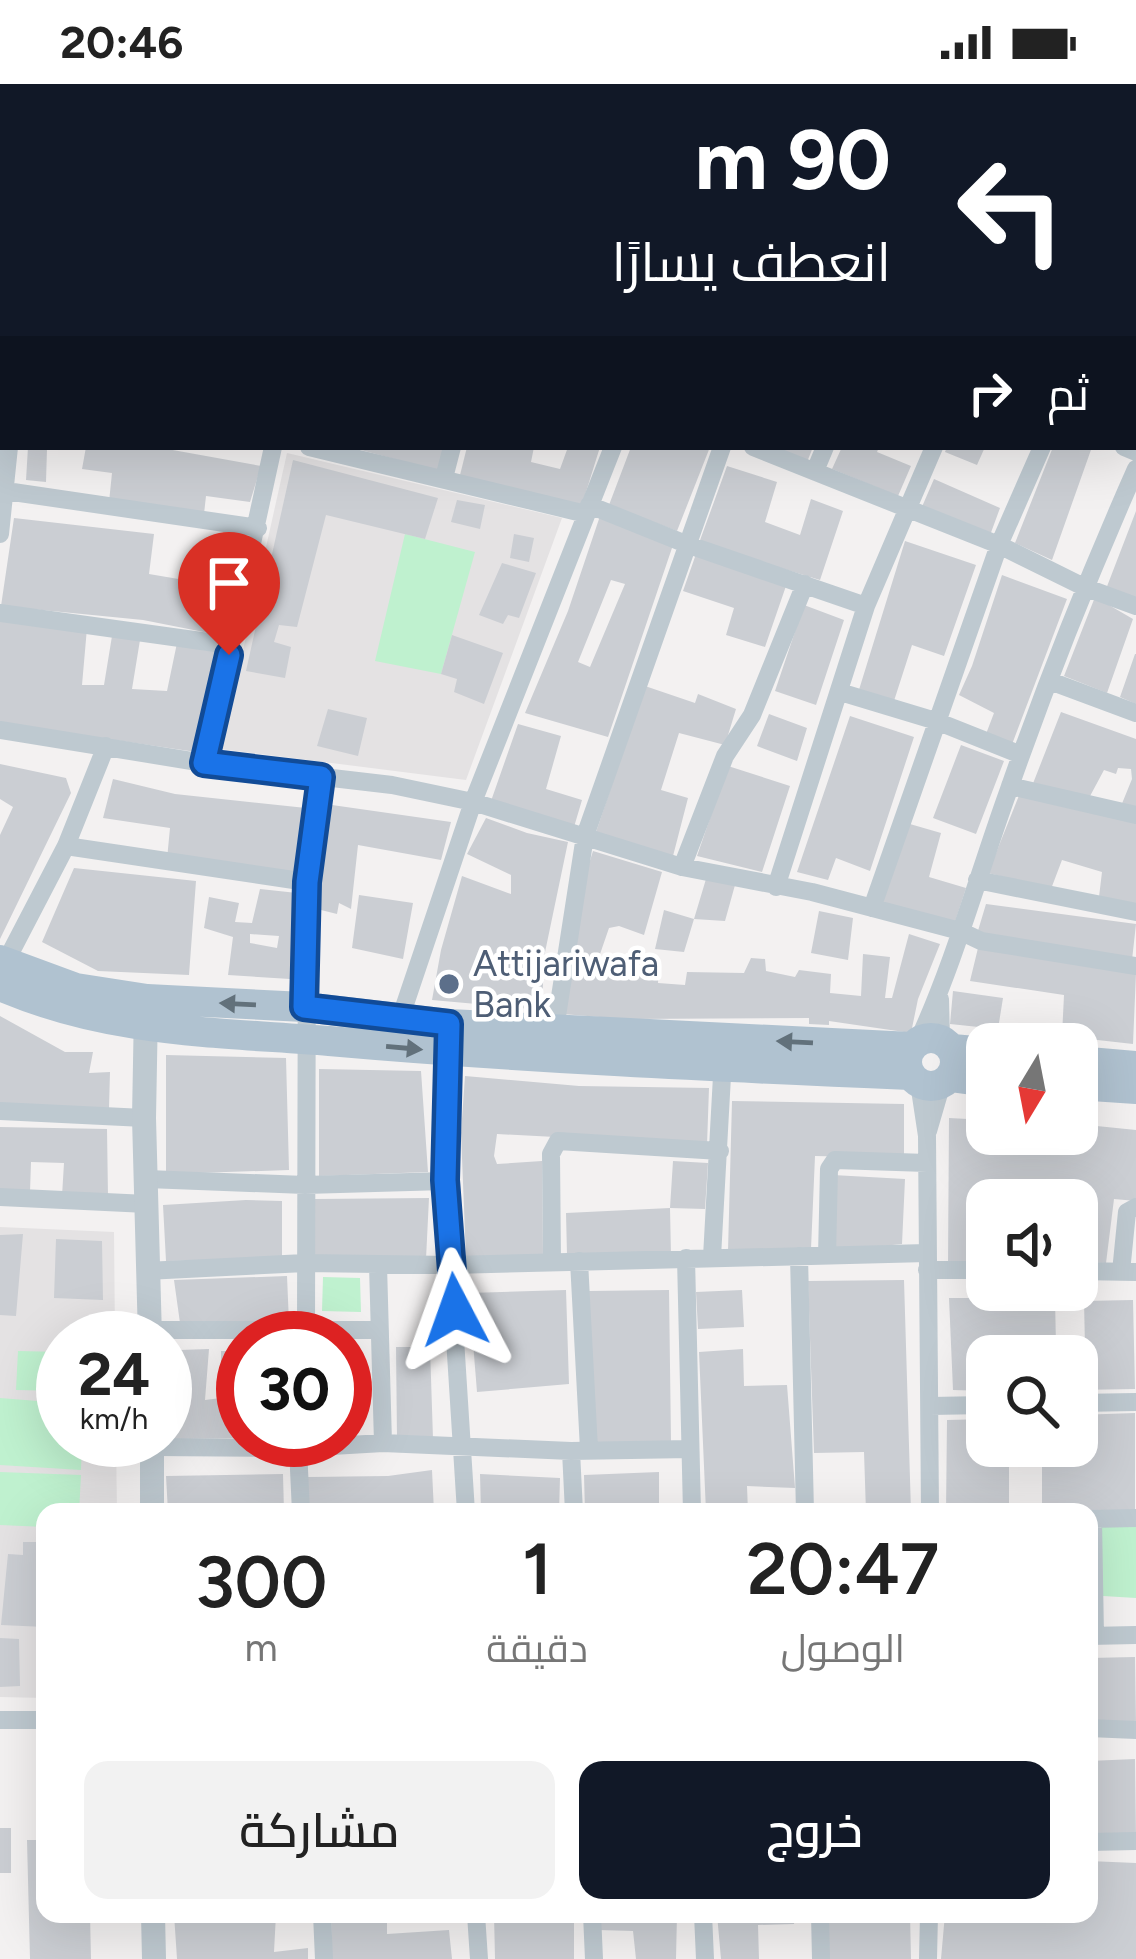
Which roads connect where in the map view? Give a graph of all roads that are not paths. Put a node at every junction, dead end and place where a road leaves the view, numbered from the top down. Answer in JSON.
{"nodes":[{"id":1,"x":9,"y":450,"type":"edge"},
{"id":2,"x":272,"y":450,"type":"edge"},
{"id":3,"x":322,"y":450,"type":"edge"},
{"id":4,"x":451,"y":450,"type":"edge"},
{"id":5,"x":612,"y":450,"type":"edge"},
{"id":6,"x":721,"y":450,"type":"edge"},
{"id":7,"x":761,"y":450,"type":"edge"},
{"id":8,"x":825,"y":450,"type":"edge"},
{"id":9,"x":933,"y":450,"type":"edge"},
{"id":10,"x":1041,"y":450,"type":"edge"},
{"id":11,"x":1136,"y":469,"type":"edge"},
{"id":12,"x":815,"y":471,"type":"junction"},
{"id":13,"x":444,"y":478,"type":"junction"},
{"id":14,"x":6,"y":491,"type":"junction"},
{"id":15,"x":907,"y":506,"type":"junction"},
{"id":16,"x":588,"y":509,"type":"junction"},
{"id":17,"x":258,"y":528,"type":"junction"},
{"id":18,"x":0,"y":534,"type":"edge"},
{"id":19,"x":686,"y":544,"type":"junction"},
{"id":20,"x":999,"y":545,"type":"junction"},
{"id":21,"x":805,"y":584,"type":"junction"},
{"id":22,"x":1084,"y":586,"type":"junction"},
{"id":23,"x":866,"y":606,"type":"junction"},
{"id":24,"x":1136,"y":606,"type":"edge"},
{"id":25,"x":0,"y":613,"type":"edge"},
{"id":26,"x":230,"y":645,"type":"junction"},
{"id":27,"x":1050,"y":681,"type":"junction"},
{"id":28,"x":841,"y":692,"type":"junction"},
{"id":29,"x":1136,"y":713,"type":"edge"},
{"id":30,"x":936,"y":721,"type":"junction"},
{"id":31,"x":0,"y":730,"type":"edge"},
{"id":32,"x":106,"y":746,"type":"junction"},
{"id":33,"x":1021,"y":755,"type":"junction"},
{"id":34,"x":204,"y":763,"type":"junction"},
{"id":35,"x":321,"y":777,"type":"junction"},
{"id":36,"x":1010,"y":786,"type":"junction"},
{"id":37,"x":473,"y":802,"type":"junction"},
{"id":38,"x":1136,"y":815,"type":"edge"},
{"id":39,"x":585,"y":836,"type":"junction"},
{"id":40,"x":66,"y":846,"type":"junction"},
{"id":41,"x":682,"y":867,"type":"junction"},
{"id":42,"x":977,"y":880,"type":"junction"},
{"id":43,"x":307,"y":882,"type":"junction"},
{"id":44,"x":776,"y":886,"type":"junction"},
{"id":45,"x":872,"y":908,"type":"junction"},
{"id":46,"x":1136,"y":912,"type":"edge"},
{"id":47,"x":960,"y":931,"type":"junction"},
{"id":48,"x":1136,"y":966,"type":"edge"},
{"id":49,"x":1,"y":970,"type":"edge"},
{"id":50,"x":304,"y":1007,"type":"junction"},
{"id":51,"x":146,"y":1014,"type":"junction"},
{"id":52,"x":400,"y":1019,"type":"junction"},
{"id":53,"x":555,"y":1030,"type":"junction"},
{"id":54,"x":449,"y":1038,"type":"junction"},
{"id":55,"x":304,"y":1039,"type":"junction"},
{"id":56,"x":724,"y":1053,"type":"junction"},
{"id":57,"x":966,"y":1056,"type":"edge"},
{"id":58,"x":931,"y":1062,"type":"junction"},
{"id":59,"x":1098,"y":1063,"type":"edge"},
{"id":60,"x":1135,"y":1067,"type":"edge"},
{"id":61,"x":966,"y":1074,"type":"edge"},
{"id":62,"x":1098,"y":1078,"type":"edge"},
{"id":63,"x":0,"y":1111,"type":"edge"},
{"id":64,"x":143,"y":1118,"type":"junction"},
{"id":65,"x":720,"y":1151,"type":"junction"},
{"id":66,"x":927,"y":1163,"type":"junction"},
{"id":67,"x":445,"y":1180,"type":"junction"},
{"id":68,"x":305,"y":1184,"type":"junction"},
{"id":69,"x":147,"y":1191,"type":"junction"},
{"id":70,"x":0,"y":1197,"type":"edge"},
{"id":71,"x":1136,"y":1207,"type":"edge"},
{"id":72,"x":799,"y":1256,"type":"junction"},
{"id":73,"x":827,"y":1256,"type":"junction"},
{"id":74,"x":712,"y":1257,"type":"junction"},
{"id":75,"x":686,"y":1258,"type":"junction"},
{"id":76,"x":579,"y":1261,"type":"junction"},
{"id":77,"x":927,"y":1261,"type":"junction"},
{"id":78,"x":552,"y":1262,"type":"junction"},
{"id":79,"x":305,"y":1263,"type":"junction"},
{"id":80,"x":378,"y":1265,"type":"junction"},
{"id":81,"x":452,"y":1265,"type":"junction"},
{"id":82,"x":966,"y":1267,"type":"edge"},
{"id":83,"x":146,"y":1271,"type":"junction"},
{"id":84,"x":1098,"y":1271,"type":"edge"},
{"id":85,"x":1129,"y":1272,"type":"edge"},
{"id":86,"x":149,"y":1311,"type":"edge"},
{"id":87,"x":306,"y":1311,"type":"edge"},
{"id":88,"x":372,"y":1330,"type":"edge"},
{"id":89,"x":378,"y":1330,"type":"junction"},
{"id":90,"x":1136,"y":1402,"type":"edge"},
{"id":91,"x":1098,"y":1403,"type":"edge"},
{"id":92,"x":966,"y":1405,"type":"edge"},
{"id":93,"x":930,"y":1406,"type":"junction"},
{"id":94,"x":382,"y":1443,"type":"junction"},
{"id":95,"x":372,"y":1444,"type":"edge"},
{"id":96,"x":464,"y":1444,"type":"junction"},
{"id":97,"x":690,"y":1449,"type":"junction"},
{"id":98,"x":580,"y":1450,"type":"junction"},
{"id":99,"x":152,"y":1467,"type":"edge"},
{"id":100,"x":299,"y":1467,"type":"edge"},
{"id":101,"x":152,"y":1503,"type":"edge"},
{"id":102,"x":301,"y":1503,"type":"edge"},
{"id":103,"x":466,"y":1503,"type":"edge"},
{"id":104,"x":575,"y":1503,"type":"edge"},
{"id":105,"x":692,"y":1503,"type":"edge"},
{"id":106,"x":805,"y":1503,"type":"edge"},
{"id":107,"x":930,"y":1503,"type":"edge"},
{"id":108,"x":1136,"y":1518,"type":"edge"},
{"id":109,"x":1098,"y":1519,"type":"edge"},
{"id":110,"x":1136,"y":1635,"type":"edge"},
{"id":111,"x":1098,"y":1636,"type":"edge"},
{"id":112,"x":0,"y":1720,"type":"edge"},
{"id":113,"x":36,"y":1720,"type":"edge"},
{"id":114,"x":1098,"y":1728,"type":"edge"},
{"id":115,"x":1136,"y":1730,"type":"edge"},
{"id":116,"x":1136,"y":1841,"type":"edge"},
{"id":117,"x":1098,"y":1842,"type":"edge"},
{"id":118,"x":153,"y":1923,"type":"edge"},
{"id":119,"x":322,"y":1923,"type":"edge"},
{"id":120,"x":476,"y":1923,"type":"edge"},
{"id":121,"x":592,"y":1923,"type":"edge"},
{"id":122,"x":703,"y":1923,"type":"edge"},
{"id":123,"x":820,"y":1923,"type":"edge"},
{"id":124,"x":929,"y":1923,"type":"edge"},
{"id":125,"x":154,"y":1959,"type":"edge"},
{"id":126,"x":324,"y":1959,"type":"edge"},
{"id":127,"x":478,"y":1959,"type":"edge"},
{"id":128,"x":594,"y":1959,"type":"edge"},
{"id":129,"x":705,"y":1959,"type":"edge"},
{"id":130,"x":821,"y":1959,"type":"edge"},
{"id":131,"x":928,"y":1959,"type":"edge"}],
"edges":[{"from":1,"to":14,"type":"street"},
{"from":2,"to":17,"type":"street"},
{"from":3,"to":13,"type":"street"},
{"from":4,"to":13,"type":"street"},
{"from":5,"to":16,"type":"street"},
{"from":6,"to":19,"type":"street"},
{"from":7,"to":12,"type":"street"},
{"from":8,"to":12,"type":"street"},
{"from":9,"to":15,"type":"street"},
{"from":10,"to":20,"type":"street"},
{"from":11,"to":22,"type":"street"},
{"from":12,"to":15,"type":"street"},
{"from":13,"to":16,"type":"street"},
{"from":14,"to":17,"type":"street"},
{"from":14,"to":18,"type":"street"},
{"from":15,"to":20,"type":"street"},
{"from":15,"to":23,"type":"street"},
{"from":16,"to":19,"type":"street"},
{"from":16,"to":37,"type":"street"},
{"from":17,"to":26,"type":"street"},
{"from":19,"to":21,"type":"street"},
{"from":19,"to":39,"type":"street"},
{"from":20,"to":22,"type":"street"},
{"from":20,"to":30,"type":"street"},
{"from":21,"to":23,"type":"street"},
{"from":21,"to":41,"type":"street"},
{"from":22,"to":24,"type":"street"},
{"from":22,"to":27,"type":"street"},
{"from":23,"to":28,"type":"street"},
{"from":25,"to":26,"type":"street"},
{"from":26,"to":34,"type":"street"},
{"from":27,"to":29,"type":"street"},
{"from":27,"to":33,"type":"street"},
{"from":28,"to":30,"type":"street"},
{"from":28,"to":44,"type":"street"},
{"from":30,"to":33,"type":"street"},
{"from":30,"to":45,"type":"street"},
{"from":31,"to":32,"type":"street"},
{"from":32,"to":34,"type":"street"},
{"from":32,"to":40,"type":"street"},
{"from":33,"to":36,"type":"street"},
{"from":34,"to":35,"type":"street"},
{"from":35,"to":37,"type":"street"},
{"from":35,"to":43,"type":"street"},
{"from":36,"to":38,"type":"street"},
{"from":36,"to":42,"type":"street"},
{"from":37,"to":39,"type":"street"},
{"from":37,"to":52,"type":"street"},
{"from":39,"to":41,"type":"street"},
{"from":39,"to":53,"type":"street"},
{"from":40,"to":43,"type":"street"},
{"from":40,"to":49,"type":"street"},
{"from":41,"to":44,"type":"street"},
{"from":42,"to":46,"type":"street"},
{"from":42,"to":47,"type":"street"},
{"from":43,"to":50,"type":"street"},
{"from":44,"to":45,"type":"street"},
{"from":45,"to":47,"type":"street"},
{"from":47,"to":48,"type":"street"},
{"from":47,"to":58,"type":"street"},
{"from":49,"to":51,"type":"main road"},
{"from":50,"to":51,"type":"main road","one_way":true},
{"from":50,"to":52,"type":"main road"},
{"from":50,"to":55,"type":"street"},
{"from":51,"to":55,"type":"main road"},
{"from":51,"to":64,"type":"street"},
{"from":52,"to":54,"type":"main road"},
{"from":53,"to":54,"type":"main road"},
{"from":53,"to":56,"type":"main road"},
{"from":55,"to":54,"type":"main road","one_way":true},
{"from":54,"to":56,"type":"main road"},
{"from":54,"to":67,"type":"street"},
{"from":55,"to":68,"type":"street"},
{"from":56,"to":58,"type":"main road"},
{"from":56,"to":65,"type":"street"},
{"from":57,"to":58,"type":"main road"},
{"from":58,"to":61,"type":"main road"},
{"from":58,"to":66,"type":"street"},
{"from":59,"to":60,"type":"main road"},
{"from":60,"to":62,"type":"main road"},
{"from":63,"to":64,"type":"street"},
{"from":64,"to":69,"type":"street"},
{"from":65,"to":74,"type":"street"},
{"from":65,"to":78,"type":"street"},
{"from":66,"to":73,"type":"street"},
{"from":66,"to":77,"type":"street"},
{"from":67,"to":68,"type":"street"},
{"from":67,"to":81,"type":"street"},
{"from":68,"to":69,"type":"street"},
{"from":68,"to":79,"type":"street"},
{"from":69,"to":70,"type":"street"},
{"from":69,"to":83,"type":"street"},
{"from":71,"to":85,"type":"street"},
{"from":72,"to":73,"type":"street"},
{"from":72,"to":74,"type":"street"},
{"from":72,"to":106,"type":"street"},
{"from":73,"to":77,"type":"street"},
{"from":74,"to":75,"type":"street"},
{"from":75,"to":76,"type":"street"},
{"from":75,"to":97,"type":"street"},
{"from":76,"to":78,"type":"street"},
{"from":76,"to":98,"type":"street"},
{"from":77,"to":82,"type":"street"},
{"from":77,"to":93,"type":"street"},
{"from":78,"to":81,"type":"street"},
{"from":79,"to":80,"type":"street"},
{"from":79,"to":83,"type":"street"},
{"from":79,"to":87,"type":"street"},
{"from":80,"to":81,"type":"street"},
{"from":80,"to":89,"type":"street"},
{"from":81,"to":96,"type":"street"},
{"from":83,"to":86,"type":"street"},
{"from":84,"to":85,"type":"street"},
{"from":88,"to":89,"type":"street"},
{"from":89,"to":94,"type":"street"},
{"from":90,"to":91,"type":"street"},
{"from":92,"to":93,"type":"street"},
{"from":93,"to":107,"type":"street"},
{"from":94,"to":95,"type":"street"},
{"from":94,"to":96,"type":"street"},
{"from":96,"to":98,"type":"street"},
{"from":96,"to":103,"type":"street"},
{"from":97,"to":98,"type":"street"},
{"from":97,"to":105,"type":"street"},
{"from":98,"to":104,"type":"street"},
{"from":99,"to":101,"type":"street"},
{"from":100,"to":102,"type":"street"},
{"from":108,"to":109,"type":"street"},
{"from":110,"to":111,"type":"street"},
{"from":112,"to":113,"type":"street"},
{"from":114,"to":115,"type":"street"},
{"from":116,"to":117,"type":"street"},
{"from":118,"to":125,"type":"street"},
{"from":119,"to":126,"type":"street"},
{"from":120,"to":127,"type":"street"},
{"from":121,"to":128,"type":"street"},
{"from":122,"to":129,"type":"street"},
{"from":123,"to":130,"type":"street"},
{"from":124,"to":131,"type":"street"}]}
